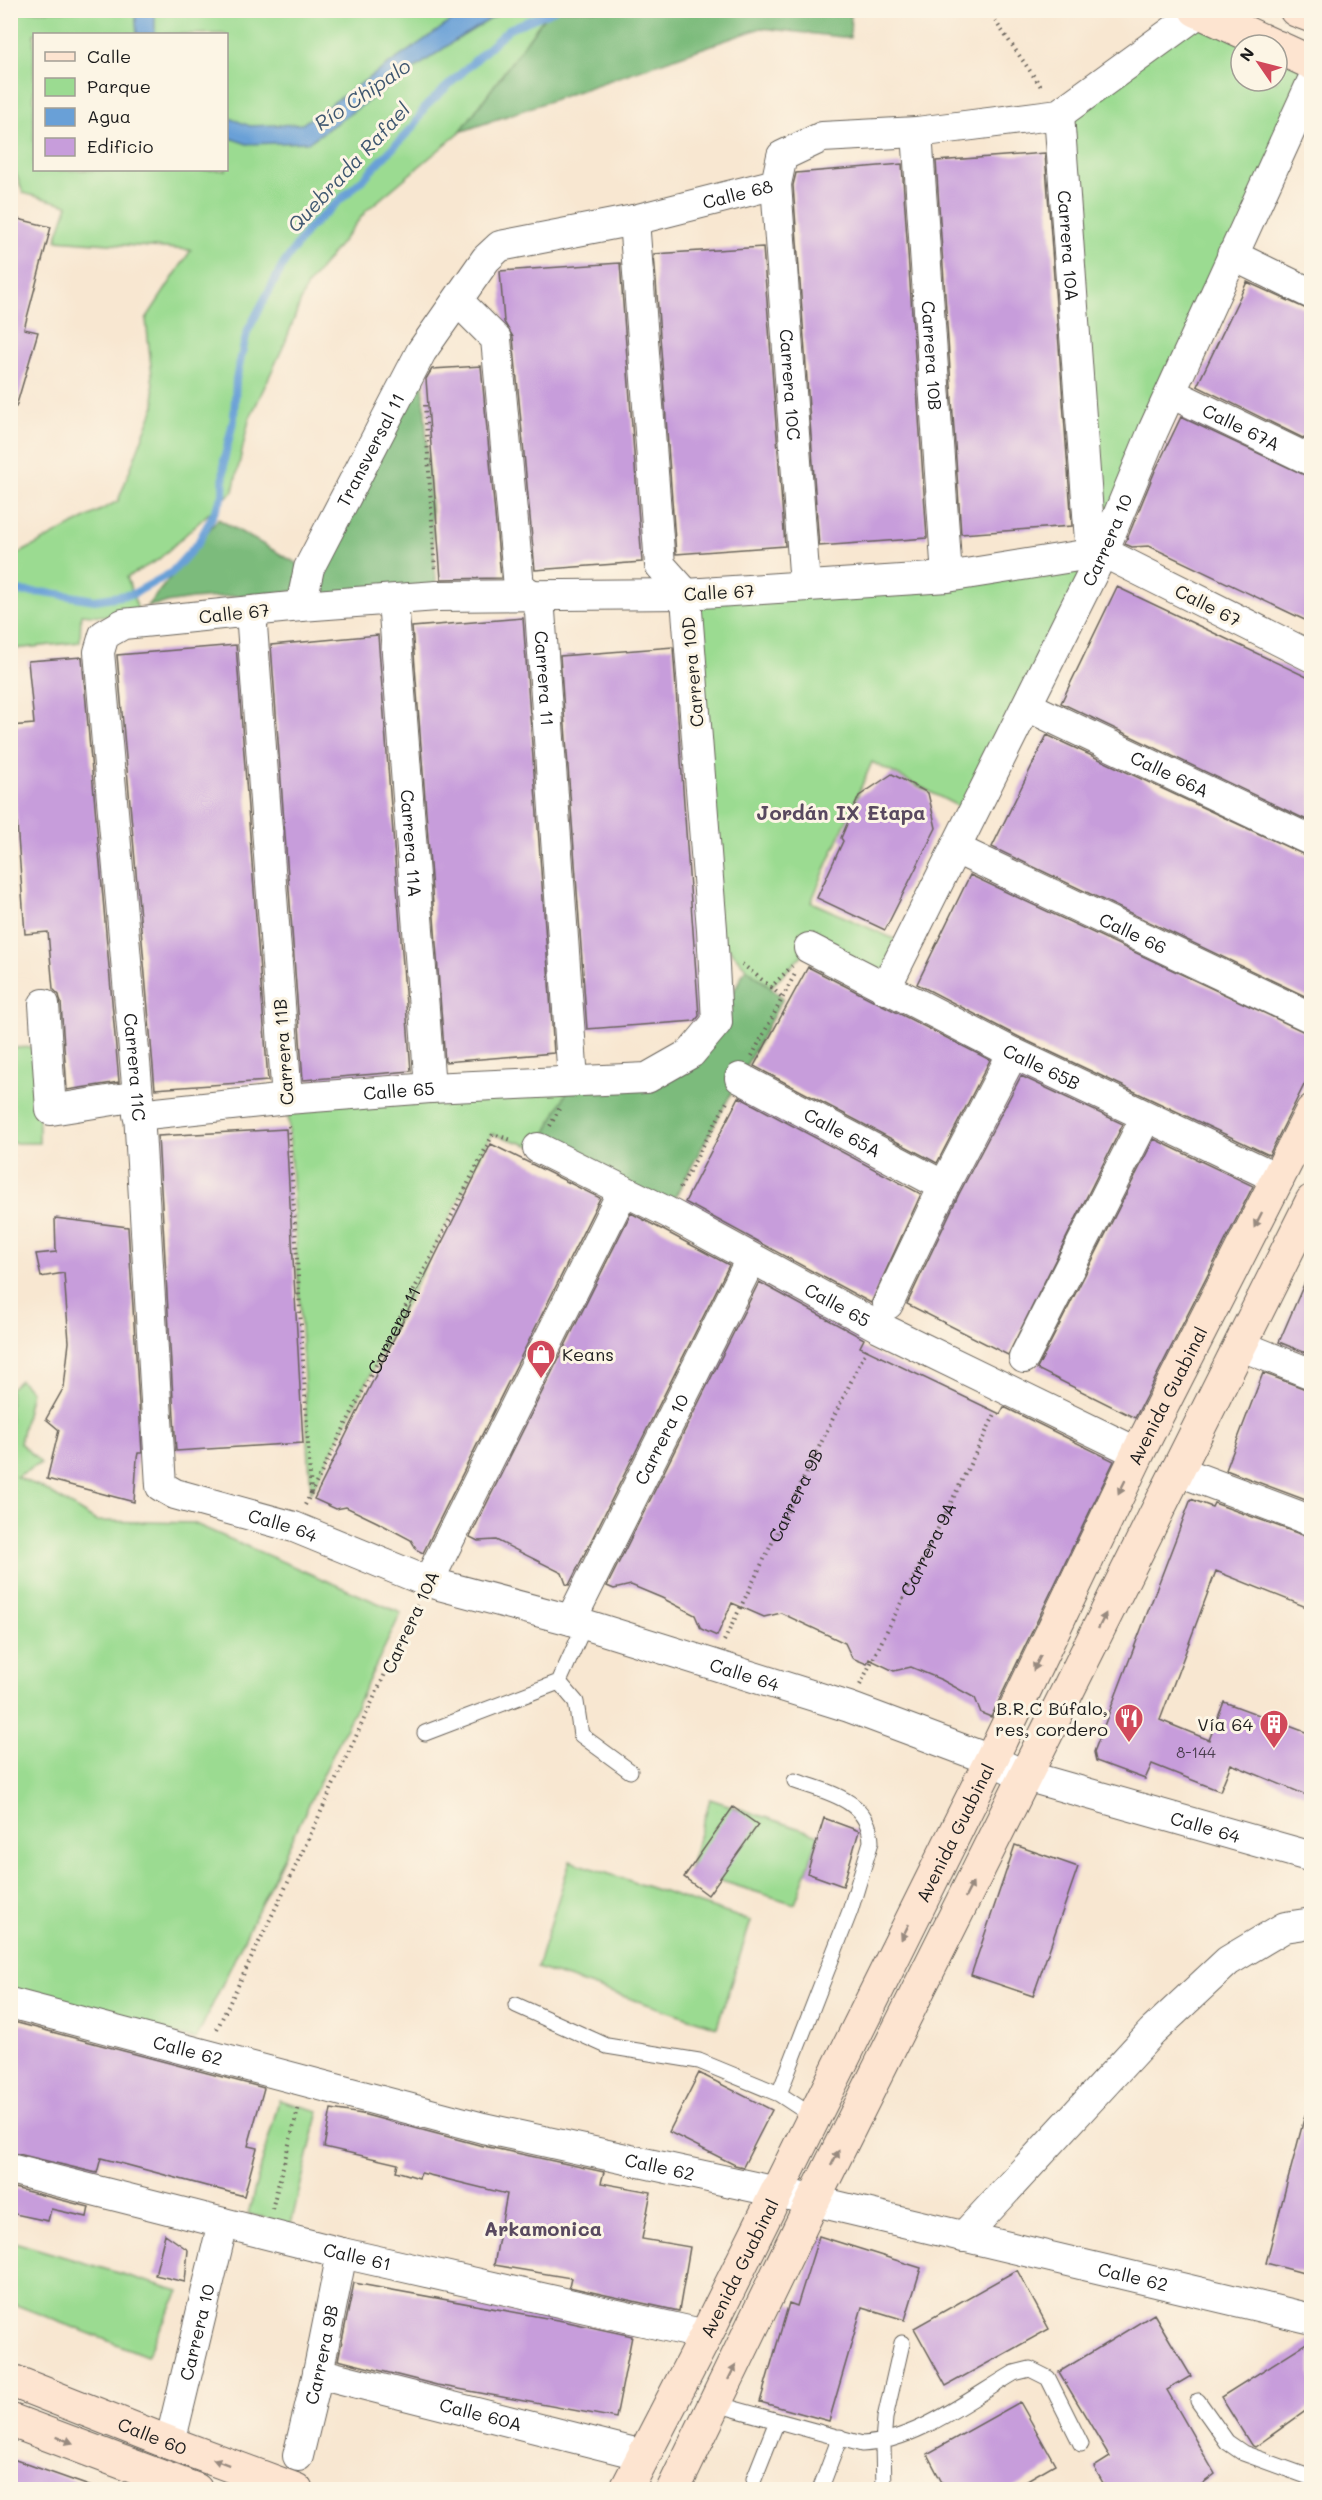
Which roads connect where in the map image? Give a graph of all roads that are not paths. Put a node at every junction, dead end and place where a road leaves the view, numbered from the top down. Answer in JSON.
{"nodes":[{"id":1,"x":1296,"y":10,"type":"edge"},
{"id":2,"x":1200,"y":11,"type":"edge"},
{"id":3,"x":1311,"y":15,"type":"edge"},
{"id":4,"x":1247,"y":33,"type":"edge"},
{"id":5,"x":1289,"y":53,"type":"edge"},
{"id":6,"x":1311,"y":63,"type":"edge"},
{"id":7,"x":1311,"y":82,"type":"edge"},
{"id":8,"x":1059,"y":114,"type":"junction"},
{"id":9,"x":917,"y":132,"type":"junction"},
{"id":10,"x":776,"y":184,"type":"junction"},
{"id":11,"x":634,"y":220,"type":"junction"},
{"id":12,"x":1232,"y":255,"type":"junction"},
{"id":13,"x":1311,"y":294,"type":"edge"},
{"id":14,"x":458,"y":301,"type":"junction"},
{"id":15,"x":1171,"y":393,"type":"junction"},
{"id":16,"x":1311,"y":461,"type":"edge"},
{"id":17,"x":1097,"y":554,"type":"junction"},
{"id":18,"x":946,"y":577,"type":"junction"},
{"id":19,"x":804,"y":586,"type":"junction"},
{"id":20,"x":686,"y":594,"type":"junction"},
{"id":21,"x":534,"y":597,"type":"junction"},
{"id":22,"x":393,"y":600,"type":"junction"},
{"id":23,"x":301,"y":606,"type":"junction"},
{"id":24,"x":251,"y":612,"type":"junction"},
{"id":25,"x":104,"y":635,"type":"joint"},
{"id":26,"x":1311,"y":657,"type":"edge"},
{"id":27,"x":1027,"y":705,"type":"junction"},
{"id":28,"x":1311,"y":841,"type":"edge"},
{"id":29,"x":956,"y":849,"type":"junction"},
{"id":30,"x":809,"y":948,"type":"road end"},
{"id":31,"x":885,"y":989,"type":"junction"},
{"id":32,"x":44,"y":1004,"type":"dead end"},
{"id":33,"x":1311,"y":1018,"type":"edge"},
{"id":34,"x":691,"y":1053,"type":"joint"},
{"id":35,"x":1013,"y":1053,"type":"junction"},
{"id":36,"x":740,"y":1078,"type":"dead end"},
{"id":37,"x":573,"y":1080,"type":"junction"},
{"id":38,"x":430,"y":1088,"type":"junction"},
{"id":39,"x":287,"y":1099,"type":"junction"},
{"id":40,"x":138,"y":1106,"type":"junction"},
{"id":41,"x":1311,"y":1111,"type":"edge"},
{"id":42,"x":1146,"y":1117,"type":"junction"},
{"id":43,"x":538,"y":1148,"type":"road end"},
{"id":44,"x":1279,"y":1179,"type":"junction"},
{"id":45,"x":944,"y":1186,"type":"junction"},
{"id":46,"x":623,"y":1191,"type":"junction"},
{"id":47,"x":1311,"y":1201,"type":"edge"},
{"id":48,"x":751,"y":1259,"type":"junction"},
{"id":49,"x":882,"y":1316,"type":"junction"},
{"id":50,"x":1239,"y":1345,"type":"junction"},
{"id":51,"x":1024,"y":1358,"type":"dead end"},
{"id":52,"x":1311,"y":1374,"type":"edge"},
{"id":53,"x":1138,"y":1453,"type":"junction"},
{"id":54,"x":1176,"y":1470,"type":"junction"},
{"id":55,"x":175,"y":1494,"type":"joint"},
{"id":56,"x":1311,"y":1521,"type":"edge"},
{"id":57,"x":428,"y":1582,"type":"junction"},
{"id":58,"x":578,"y":1622,"type":"junction"},
{"id":59,"x":559,"y":1682,"type":"junction"},
{"id":60,"x":425,"y":1733,"type":"dead end"},
{"id":61,"x":991,"y":1760,"type":"junction"},
{"id":62,"x":630,"y":1771,"type":"dead end"},
{"id":63,"x":1026,"y":1776,"type":"junction"},
{"id":64,"x":795,"y":1781,"type":"dead end"},
{"id":65,"x":1311,"y":1857,"type":"edge"},
{"id":66,"x":1311,"y":1923,"type":"edge"},
{"id":67,"x":10,"y":2003,"type":"edge"},
{"id":68,"x":516,"y":2005,"type":"dead end"},
{"id":69,"x":779,"y":2094,"type":"junction"},
{"id":70,"x":814,"y":2117,"type":"junction"},
{"id":71,"x":10,"y":2169,"type":"edge"},
{"id":72,"x":777,"y":2192,"type":"junction"},
{"id":73,"x":813,"y":2201,"type":"junction"},
{"id":74,"x":223,"y":2223,"type":"junction"},
{"id":75,"x":963,"y":2237,"type":"junction"},
{"id":76,"x":342,"y":2253,"type":"junction"},
{"id":77,"x":1311,"y":2319,"type":"edge"},
{"id":78,"x":706,"y":2335,"type":"junction"},
{"id":79,"x":902,"y":2343,"type":"dead end"},
{"id":80,"x":318,"y":2373,"type":"junction"},
{"id":81,"x":10,"y":2380,"type":"edge"},
{"id":82,"x":1198,"y":2401,"type":"dead end"},
{"id":83,"x":716,"y":2404,"type":"junction"},
{"id":84,"x":10,"y":2420,"type":"edge"},
{"id":85,"x":777,"y":2421,"type":"junction"},
{"id":86,"x":840,"y":2437,"type":"junction"},
{"id":87,"x":170,"y":2443,"type":"junction"},
{"id":88,"x":883,"y":2443,"type":"junction"},
{"id":89,"x":1081,"y":2444,"type":"dead end"},
{"id":90,"x":643,"y":2455,"type":"junction"},
{"id":91,"x":298,"y":2456,"type":"dead end"},
{"id":92,"x":1311,"y":2478,"type":"edge"},
{"id":93,"x":754,"y":2479,"type":"dead end"},
{"id":94,"x":196,"y":2490,"type":"edge"},
{"id":95,"x":296,"y":2490,"type":"edge"},
{"id":96,"x":626,"y":2490,"type":"edge"},
{"id":97,"x":673,"y":2490,"type":"edge"},
{"id":98,"x":820,"y":2490,"type":"edge"},
{"id":99,"x":884,"y":2490,"type":"edge"}],
"edges":[{"from":1,"to":3,"type":"main road"},
{"from":2,"to":4,"type":"main road"},
{"from":2,"to":8,"type":"street"},
{"from":5,"to":6,"type":"main road"},
{"from":7,"to":12,"type":"street","name":"Carrera 10"},
{"from":8,"to":9,"type":"street","name":"Calle 68"},
{"from":8,"to":17,"type":"street","name":"Carrera 10A"},
{"from":9,"to":10,"type":"street","name":"Calle 68"},
{"from":9,"to":18,"type":"street","name":"Carrera 10B"},
{"from":10,"to":11,"type":"street","name":"Calle 68"},
{"from":10,"to":19,"type":"street","name":"Carrera 10C"},
{"from":11,"to":14,"type":"street","name":"Calle 68"},
{"from":11,"to":20,"type":"street","name":"Carrera 10D"},
{"from":12,"to":13,"type":"street"},
{"from":12,"to":15,"type":"street","name":"Carrera 10"},
{"from":14,"to":21,"type":"street","name":"Carrera 11"},
{"from":14,"to":23,"type":"street","name":"Transversal 11"},
{"from":15,"to":16,"type":"street","name":"Calle 67A"},
{"from":15,"to":17,"type":"street","name":"Carrera 10"},
{"from":17,"to":18,"type":"street","name":"Calle 67"},
{"from":17,"to":26,"type":"street","name":"Calle 67"},
{"from":17,"to":27,"type":"street","name":"Carrera 10"},
{"from":18,"to":19,"type":"street","name":"Calle 67"},
{"from":19,"to":20,"type":"street","name":"Calle 67"},
{"from":20,"to":21,"type":"street","name":"Calle 67"},
{"from":20,"to":34,"type":"street","name":"Carrera 10D"},
{"from":21,"to":22,"type":"street","name":"Calle 67"},
{"from":21,"to":37,"type":"street","name":"Carrera 11"},
{"from":22,"to":23,"type":"street","name":"Calle 67"},
{"from":22,"to":38,"type":"street","name":"Carrera 11A"},
{"from":23,"to":24,"type":"street","name":"Calle 67"},
{"from":24,"to":25,"type":"street","name":"Calle 67"},
{"from":24,"to":39,"type":"street","name":"Carrera 11B"},
{"from":25,"to":40,"type":"street","name":"Carrera 11C"},
{"from":27,"to":28,"type":"street","name":"Calle 66A"},
{"from":27,"to":29,"type":"street","name":"Carrera 10"},
{"from":29,"to":31,"type":"street","name":"Carrera 10"},
{"from":29,"to":33,"type":"street","name":"Calle 66"},
{"from":30,"to":31,"type":"street","name":"Calle 65B"},
{"from":31,"to":35,"type":"street","name":"Calle 65B"},
{"from":32,"to":40,"type":"street","name":"Calle 65"},
{"from":34,"to":37,"type":"street","name":"Calle 65"},
{"from":35,"to":42,"type":"street","name":"Calle 65B"},
{"from":35,"to":45,"type":"street"},
{"from":36,"to":45,"type":"street","name":"Calle 65A"},
{"from":37,"to":38,"type":"street","name":"Calle 65"},
{"from":38,"to":39,"type":"street","name":"Calle 65"},
{"from":39,"to":40,"type":"street","name":"Calle 65"},
{"from":40,"to":55,"type":"street","name":"Carrera 11C"},
{"from":41,"to":44,"type":"main road","name":"Avenida Guabinal"},
{"from":42,"to":44,"type":"street","name":"Calle 65B"},
{"from":42,"to":51,"type":"street"},
{"from":43,"to":46,"type":"street","name":"Calle 65"},
{"from":44,"to":53,"type":"main road","name":"Avenida Guabinal","one_way":true},
{"from":45,"to":49,"type":"street"},
{"from":46,"to":48,"type":"street","name":"Calle 65"},
{"from":46,"to":57,"type":"street","name":"Carrera 10A"},
{"from":47,"to":50,"type":"main road","name":"Avenida Guabinal"},
{"from":48,"to":49,"type":"street","name":"Calle 65"},
{"from":48,"to":58,"type":"street","name":"Carrera 10"},
{"from":49,"to":53,"type":"street","name":"Calle 65"},
{"from":50,"to":52,"type":"street"},
{"from":50,"to":54,"type":"main road","name":"Avenida Guabinal"},
{"from":53,"to":61,"type":"main road","name":"Avenida Guabinal","one_way":true},
{"from":54,"to":56,"type":"street"},
{"from":63,"to":54,"type":"main road","name":"Avenida Guabinal","one_way":true},
{"from":55,"to":57,"type":"street","name":"Calle 64"},
{"from":57,"to":58,"type":"street","name":"Calle 64"},
{"from":58,"to":59,"type":"lane"},
{"from":58,"to":61,"type":"street","name":"Calle 64"},
{"from":59,"to":60,"type":"lane"},
{"from":59,"to":62,"type":"lane"},
{"from":61,"to":63,"type":"street","name":"Calle 64"},
{"from":61,"to":70,"type":"main road","name":"Avenida Guabinal","one_way":true},
{"from":63,"to":65,"type":"street","name":"Calle 64"},
{"from":73,"to":63,"type":"main road","name":"Avenida Guabinal","one_way":true},
{"from":64,"to":69,"type":"lane"},
{"from":66,"to":75,"type":"street"},
{"from":67,"to":72,"type":"street","name":"Calle 62"},
{"from":68,"to":69,"type":"lane"},
{"from":69,"to":70,"type":"lane"},
{"from":70,"to":72,"type":"main road","name":"Avenida Guabinal"},
{"from":71,"to":74,"type":"street","name":"Calle 61"},
{"from":72,"to":73,"type":"street","name":"Calle 62"},
{"from":72,"to":78,"type":"main road","name":"Avenida Guabinal"},
{"from":73,"to":75,"type":"street","name":"Calle 62"},
{"from":83,"to":73,"type":"main road","name":"Avenida Guabinal","one_way":true},
{"from":74,"to":76,"type":"street","name":"Calle 61"},
{"from":74,"to":87,"type":"street","name":"Carrera 10"},
{"from":75,"to":77,"type":"street","name":"Calle 62"},
{"from":76,"to":78,"type":"street","name":"Calle 61"},
{"from":76,"to":80,"type":"street","name":"Carrera 9B"},
{"from":78,"to":90,"type":"main road","name":"Avenida Guabinal"},
{"from":79,"to":88,"type":"lane"},
{"from":80,"to":90,"type":"street","name":"Calle 60A"},
{"from":80,"to":91,"type":"street","name":"Carrera 9B"},
{"from":81,"to":87,"type":"main road","name":"Calle 60"},
{"from":82,"to":92,"type":"lane"},
{"from":83,"to":85,"type":"lane"},
{"from":83,"to":97,"type":"main road","name":"Avenida Guabinal"},
{"from":84,"to":94,"type":"main road","name":"Calle 60","one_way":true},
{"from":85,"to":86,"type":"lane"},
{"from":85,"to":93,"type":"lane"},
{"from":86,"to":88,"type":"lane"},
{"from":86,"to":98,"type":"lane"},
{"from":95,"to":87,"type":"main road","name":"Calle 60","one_way":true},
{"from":88,"to":89,"type":"lane"},
{"from":88,"to":99,"type":"lane"},
{"from":90,"to":96,"type":"main road","name":"Avenida Guabinal"}]}
